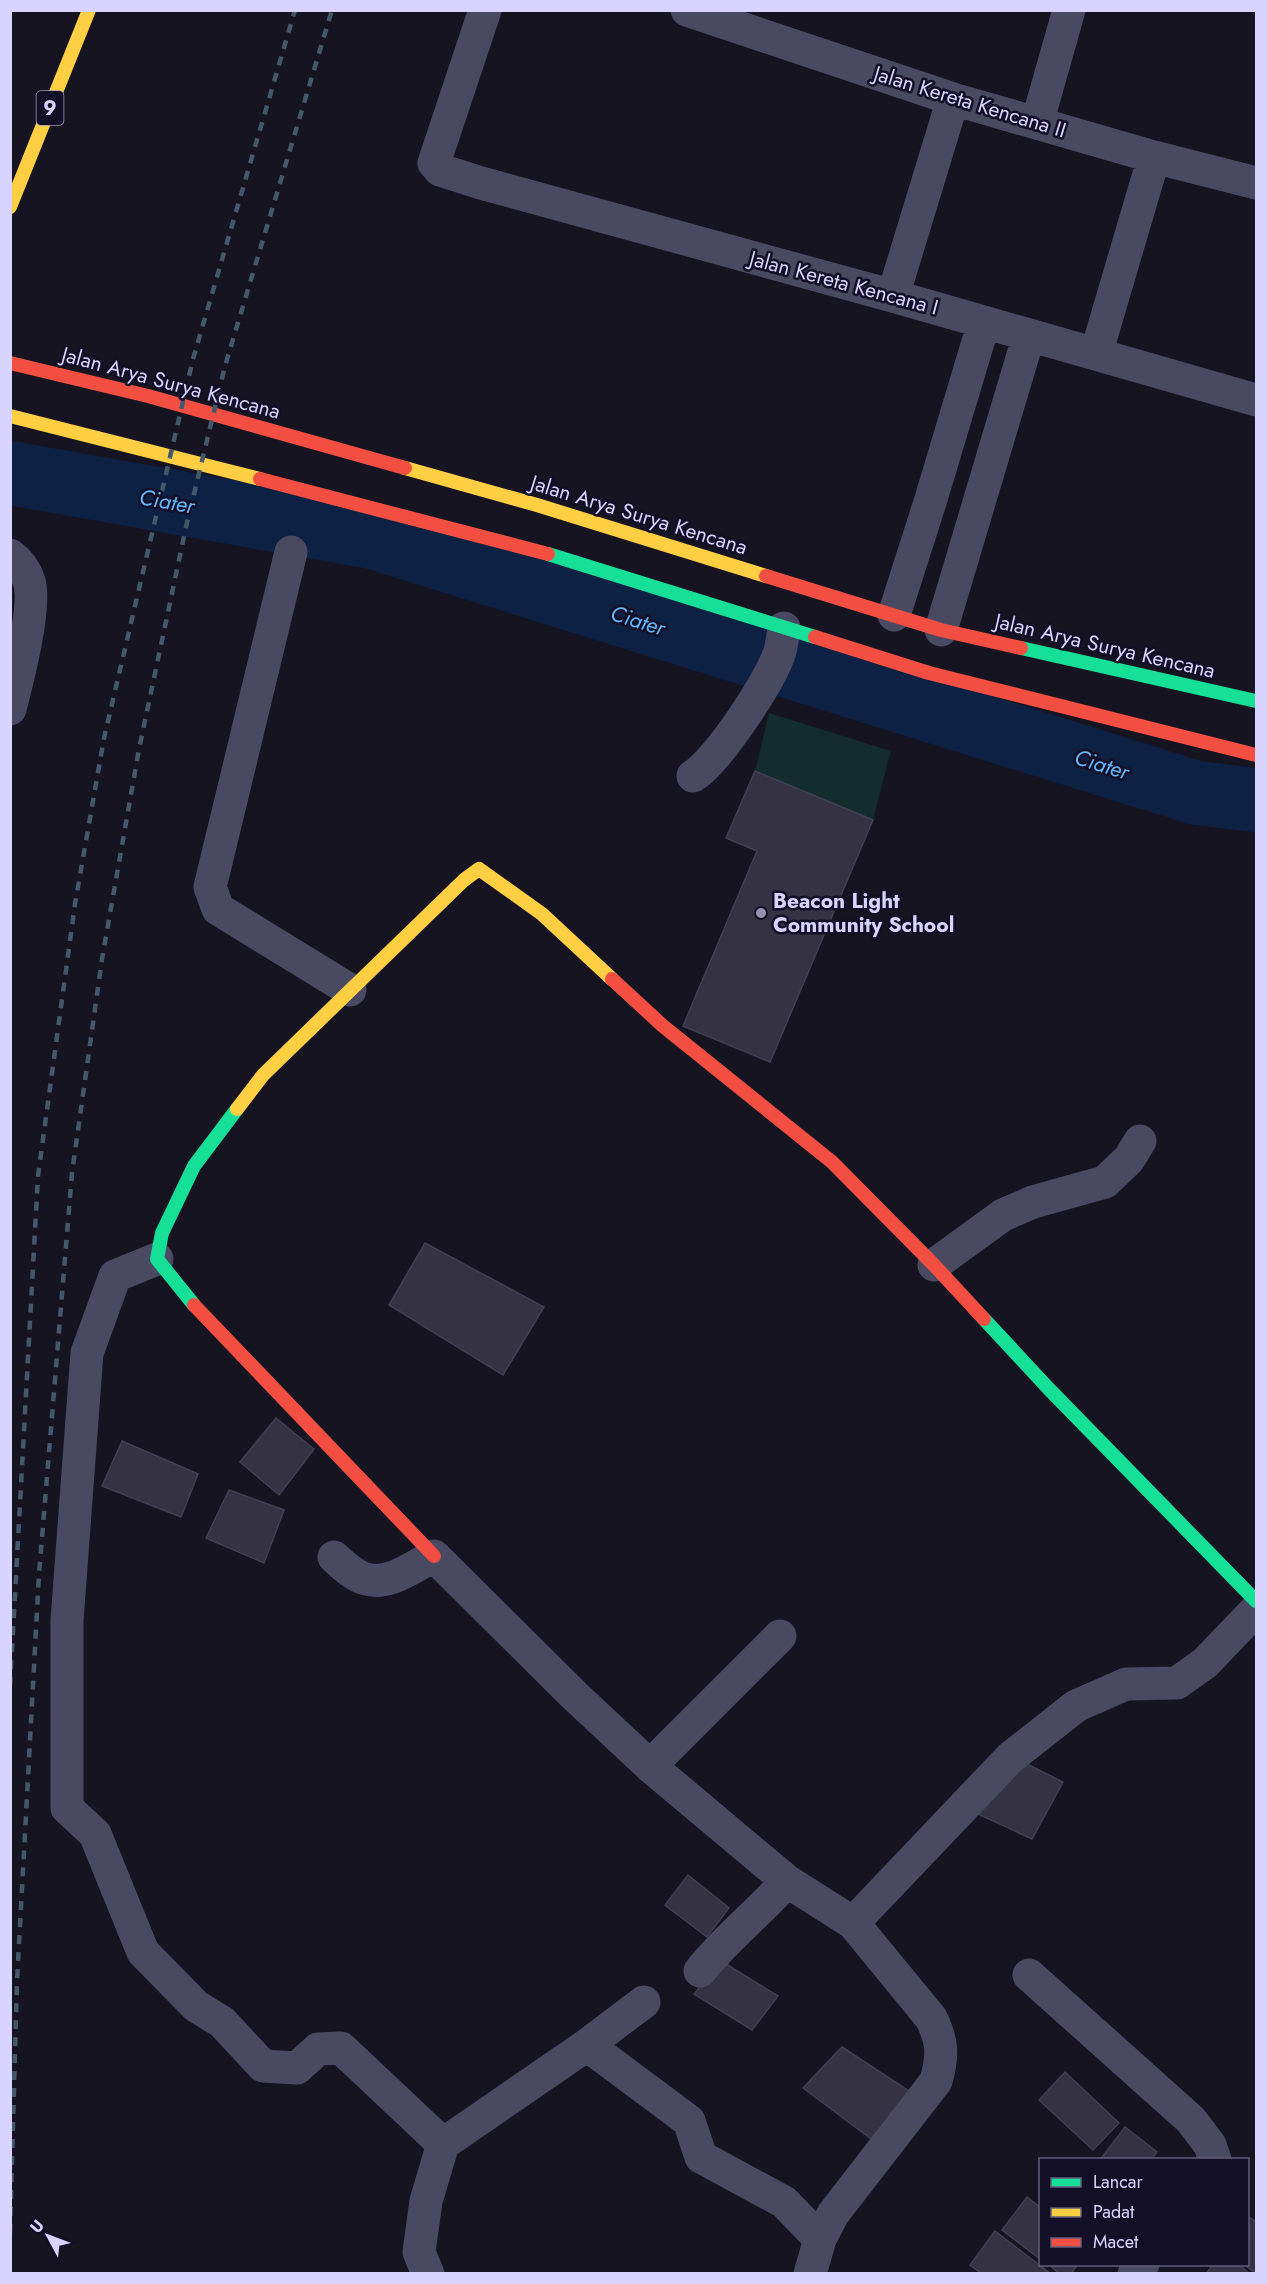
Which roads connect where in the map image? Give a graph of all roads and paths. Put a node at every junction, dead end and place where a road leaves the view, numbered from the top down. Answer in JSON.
{"nodes":[{"id":1,"x":88,"y":10,"type":"edge"},
{"id":2,"x":485,"y":10,"type":"edge"},
{"id":3,"x":687,"y":10,"type":"edge"},
{"id":4,"x":1069,"y":10,"type":"edge"},
{"id":5,"x":953,"y":99,"type":"junction"},
{"id":6,"x":1037,"y":123,"type":"junction"},
{"id":7,"x":1154,"y":157,"type":"junction"},
{"id":8,"x":1257,"y":183,"type":"edge"},
{"id":9,"x":11,"y":207,"type":"edge"},
{"id":10,"x":893,"y":296,"type":"junction"},
{"id":11,"x":984,"y":322,"type":"junction"},
{"id":12,"x":1029,"y":334,"type":"junction"},
{"id":13,"x":1095,"y":354,"type":"junction"},
{"id":14,"x":10,"y":363,"type":"edge"},
{"id":15,"x":1257,"y":400,"type":"edge"},
{"id":16,"x":10,"y":416,"type":"edge"},
{"id":17,"x":291,"y":552,"type":"dead end"},
{"id":18,"x":10,"y":555,"type":"edge"},
{"id":19,"x":892,"y":621,"type":"junction"},
{"id":20,"x":939,"y":636,"type":"junction"},
{"id":21,"x":782,"y":639,"type":"junction"},
{"id":22,"x":1257,"y":701,"type":"edge"},
{"id":23,"x":10,"y":709,"type":"edge"},
{"id":24,"x":1257,"y":755,"type":"edge"},
{"id":25,"x":693,"y":776,"type":"dead end"},
{"id":26,"x":350,"y":990,"type":"junction"},
{"id":27,"x":1140,"y":1141,"type":"dead end"},
{"id":28,"x":157,"y":1259,"type":"junction"},
{"id":29,"x":934,"y":1265,"type":"junction"},
{"id":30,"x":434,"y":1556,"type":"junction"},
{"id":31,"x":334,"y":1557,"type":"dead end"},
{"id":32,"x":1257,"y":1601,"type":"edge"},
{"id":33,"x":1257,"y":1610,"type":"edge"},
{"id":34,"x":780,"y":1636,"type":"dead end"},
{"id":35,"x":650,"y":1766,"type":"junction"},
{"id":36,"x":787,"y":1881,"type":"junction"},
{"id":37,"x":853,"y":1923,"type":"junction"},
{"id":38,"x":700,"y":1971,"type":"dead end"},
{"id":39,"x":1029,"y":1976,"type":"dead end"},
{"id":40,"x":644,"y":2002,"type":"dead end"},
{"id":41,"x":587,"y":2045,"type":"junction"},
{"id":42,"x":443,"y":2144,"type":"junction"},
{"id":43,"x":1214,"y":2158,"type":"edge"},
{"id":44,"x":820,"y":2239,"type":"junction"},
{"id":45,"x":428,"y":2274,"type":"edge"},
{"id":46,"x":810,"y":2274,"type":"edge"}],
"edges":[{"from":1,"to":9,"type":"main road","number":"9"},
{"from":2,"to":10,"type":"street","name":"Jalan Kereta Kencana I"},
{"from":3,"to":5,"type":"street","name":"Jalan Kereta Kencana II"},
{"from":4,"to":6,"type":"street"},
{"from":5,"to":6,"type":"street","name":"Jalan Kereta Kencana II"},
{"from":5,"to":10,"type":"street"},
{"from":6,"to":7,"type":"street","name":"Jalan Kereta Kencana II"},
{"from":7,"to":8,"type":"street","name":"Jalan Kereta Kencana II"},
{"from":7,"to":13,"type":"street"},
{"from":10,"to":11,"type":"street","name":"Jalan Kereta Kencana I"},
{"from":11,"to":12,"type":"street","name":"Jalan Kereta Kencana I"},
{"from":11,"to":19,"type":"street"},
{"from":12,"to":13,"type":"street","name":"Jalan Kereta Kencana I"},
{"from":12,"to":20,"type":"street"},
{"from":13,"to":15,"type":"street","name":"Jalan Kereta Kencana I"},
{"from":14,"to":19,"type":"main road","name":"Jalan Arya Surya Kencana"},
{"from":16,"to":21,"type":"main road"},
{"from":17,"to":26,"type":"street"},
{"from":18,"to":23,"type":"street"},
{"from":19,"to":20,"type":"main road","name":"Jalan Arya Surya Kencana"},
{"from":20,"to":22,"type":"main road","name":"Jalan Arya Surya Kencana"},
{"from":21,"to":24,"type":"main road"},
{"from":21,"to":25,"type":"street"},
{"from":26,"to":28,"type":"main road"},
{"from":26,"to":29,"type":"main road"},
{"from":27,"to":29,"type":"street"},
{"from":28,"to":30,"type":"main road"},
{"from":28,"to":42,"type":"street"},
{"from":29,"to":32,"type":"main road"},
{"from":30,"to":31,"type":"street"},
{"from":30,"to":35,"type":"street"},
{"from":33,"to":37,"type":"street"},
{"from":34,"to":35,"type":"street"},
{"from":35,"to":36,"type":"street"},
{"from":36,"to":37,"type":"street"},
{"from":36,"to":38,"type":"street"},
{"from":37,"to":44,"type":"street"},
{"from":39,"to":43,"type":"street"},
{"from":40,"to":41,"type":"street"},
{"from":41,"to":42,"type":"street"},
{"from":41,"to":44,"type":"street"},
{"from":42,"to":45,"type":"street"},
{"from":44,"to":46,"type":"street"}]}
